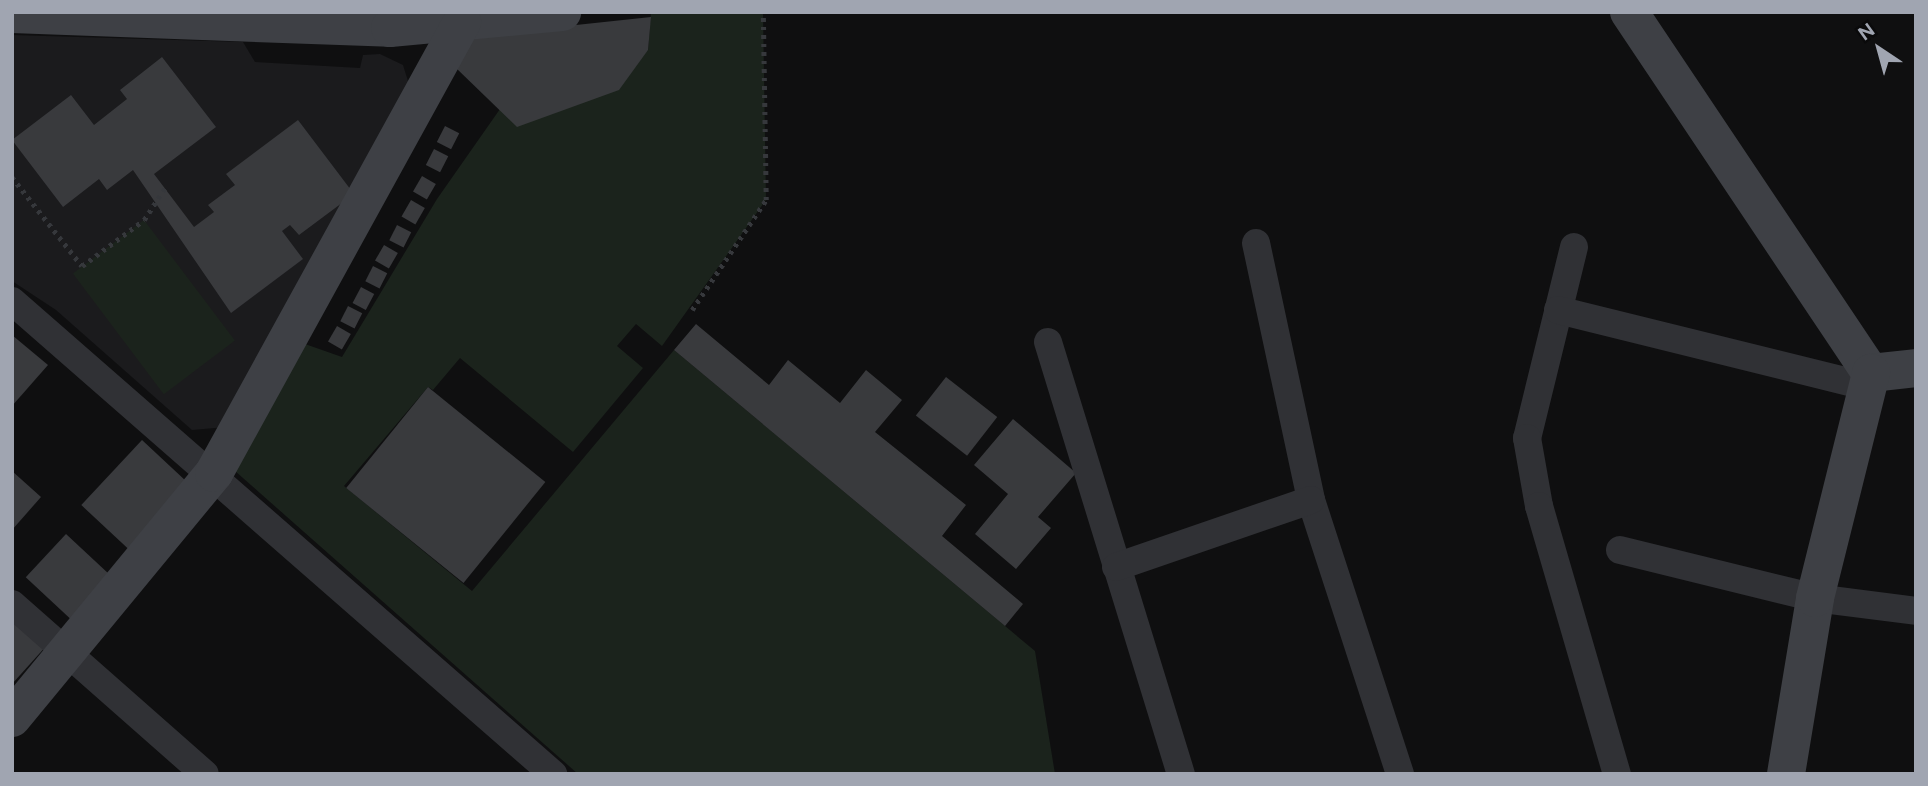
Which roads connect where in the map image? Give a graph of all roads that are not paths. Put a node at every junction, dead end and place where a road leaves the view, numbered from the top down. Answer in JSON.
{"nodes":[{"id":1,"x":562,"y":12,"type":"edge"},
{"id":2,"x":1629,"y":12,"type":"edge"},
{"id":3,"x":12,"y":14,"type":"edge"},
{"id":4,"x":77,"y":14,"type":"edge"},
{"id":5,"x":391,"y":20,"type":"edge"},
{"id":6,"x":462,"y":22,"type":"junction"},
{"id":7,"x":1256,"y":243,"type":"dead end"},
{"id":8,"x":1574,"y":247,"type":"dead end"},
{"id":9,"x":12,"y":302,"type":"edge"},
{"id":10,"x":1558,"y":310,"type":"junction"},
{"id":11,"x":1048,"y":342,"type":"dead end"},
{"id":12,"x":1916,"y":368,"type":"edge"},
{"id":13,"x":1870,"y":380,"type":"junction"},
{"id":14,"x":214,"y":472,"type":"junction"},
{"id":15,"x":1311,"y":500,"type":"junction"},
{"id":16,"x":1620,"y":550,"type":"dead end"},
{"id":17,"x":1116,"y":567,"type":"junction"},
{"id":18,"x":1815,"y":598,"type":"junction"},
{"id":19,"x":12,"y":604,"type":"edge"},
{"id":20,"x":1916,"y":611,"type":"edge"},
{"id":21,"x":66,"y":656,"type":"junction"},
{"id":22,"x":12,"y":718,"type":"edge"},
{"id":23,"x":205,"y":774,"type":"edge"},
{"id":24,"x":553,"y":774,"type":"edge"},
{"id":25,"x":1181,"y":774,"type":"edge"},
{"id":26,"x":1400,"y":774,"type":"edge"},
{"id":27,"x":1617,"y":774,"type":"edge"},
{"id":28,"x":1786,"y":774,"type":"edge"}],
"edges":[{"from":1,"to":6,"type":"street"},
{"from":2,"to":13,"type":"street"},
{"from":3,"to":4,"type":"street"},
{"from":4,"to":5,"type":"street"},
{"from":5,"to":6,"type":"street"},
{"from":6,"to":14,"type":"street"},
{"from":7,"to":15,"type":"street"},
{"from":8,"to":10,"type":"street"},
{"from":9,"to":14,"type":"street"},
{"from":10,"to":13,"type":"street"},
{"from":10,"to":27,"type":"street"},
{"from":11,"to":17,"type":"street"},
{"from":12,"to":13,"type":"street"},
{"from":13,"to":18,"type":"street"},
{"from":14,"to":21,"type":"street"},
{"from":14,"to":24,"type":"street"},
{"from":15,"to":17,"type":"street"},
{"from":15,"to":26,"type":"street"},
{"from":16,"to":18,"type":"street"},
{"from":17,"to":25,"type":"street"},
{"from":18,"to":20,"type":"street"},
{"from":18,"to":28,"type":"street"},
{"from":19,"to":21,"type":"street"},
{"from":21,"to":22,"type":"street"},
{"from":21,"to":23,"type":"street"}]}
